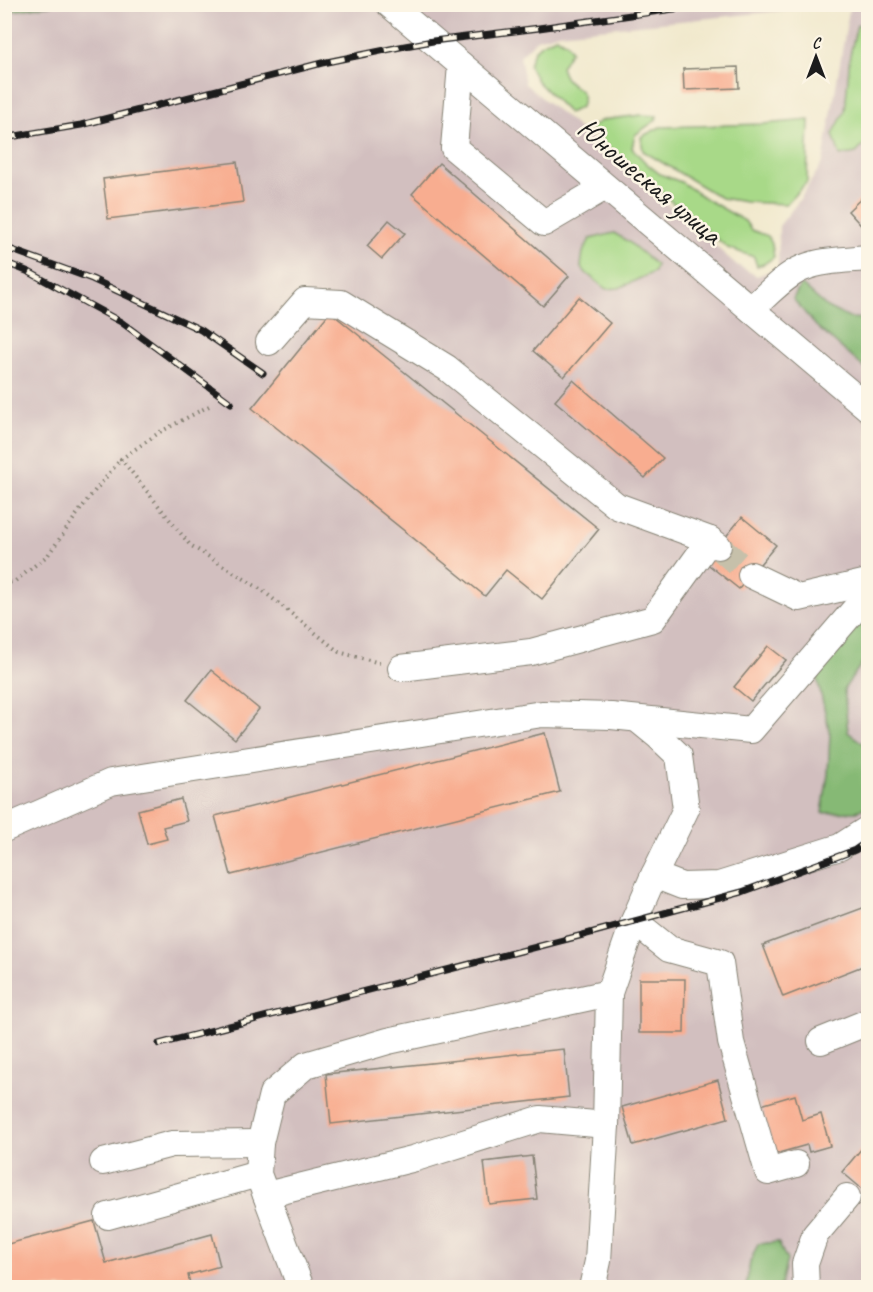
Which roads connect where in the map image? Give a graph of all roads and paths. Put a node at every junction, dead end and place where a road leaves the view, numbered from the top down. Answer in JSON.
{"nodes":[{"id":1,"x":389,"y":4,"type":"edge"},
{"id":2,"x":461,"y":65,"type":"junction"},
{"id":3,"x":605,"y":187,"type":"junction"},
{"id":4,"x":868,"y":258,"type":"edge"},
{"id":5,"x":750,"y":309,"type":"junction"},
{"id":6,"x":269,"y":342,"type":"dead end"},
{"id":7,"x":208,"y":406,"type":"dead end"},
{"id":8,"x":868,"y":408,"type":"edge"},
{"id":9,"x":121,"y":459,"type":"junction"},
{"id":10,"x":751,"y":575,"type":"tunnel mouth"},
{"id":11,"x":868,"y":582,"type":"edge"},
{"id":12,"x":4,"y":583,"type":"edge"},
{"id":13,"x":868,"y":594,"type":"edge"},
{"id":14,"x":401,"y":668,"type":"joint"},
{"id":15,"x":637,"y":719,"type":"junction"},
{"id":16,"x":4,"y":829,"type":"edge"},
{"id":17,"x":868,"y":829,"type":"edge"},
{"id":18,"x":654,"y":875,"type":"junction"},
{"id":19,"x":634,"y":921,"type":"junction"},
{"id":20,"x":609,"y":993,"type":"junction"},
{"id":21,"x":868,"y":1022,"type":"edge"},
{"id":22,"x":821,"y":1041,"type":"dead end"},
{"id":23,"x":606,"y":1125,"type":"junction"},
{"id":24,"x":260,"y":1143,"type":"junction"},
{"id":25,"x":103,"y":1162,"type":"dead end"},
{"id":26,"x":796,"y":1164,"type":"dead end"},
{"id":27,"x":262,"y":1185,"type":"junction"},
{"id":28,"x":847,"y":1197,"type":"dead end"},
{"id":29,"x":108,"y":1216,"type":"dead end"},
{"id":30,"x":301,"y":1287,"type":"edge"},
{"id":31,"x":592,"y":1287,"type":"edge"},
{"id":32,"x":806,"y":1287,"type":"edge"}],
"edges":[{"from":1,"to":2,"type":"street","name":"Юношеская улица"},
{"from":2,"to":3,"type":"street","name":"Юношеская улица"},
{"from":2,"to":3,"type":"street"},
{"from":3,"to":5,"type":"street","name":"Юношеская улица"},
{"from":4,"to":5,"type":"street"},
{"from":5,"to":8,"type":"street","name":"Юношеская улица"},
{"from":6,"to":14,"type":"street"},
{"from":7,"to":9,"type":"path"},
{"from":9,"to":12,"type":"path"},
{"from":9,"to":14,"type":"path"},
{"from":10,"to":11,"type":"street"},
{"from":13,"to":15,"type":"street"},
{"from":15,"to":16,"type":"street"},
{"from":15,"to":18,"type":"street"},
{"from":17,"to":18,"type":"street"},
{"from":18,"to":19,"type":"street"},
{"from":19,"to":20,"type":"street"},
{"from":19,"to":26,"type":"street"},
{"from":20,"to":23,"type":"street"},
{"from":20,"to":24,"type":"street"},
{"from":21,"to":22,"type":"street"},
{"from":23,"to":27,"type":"street"},
{"from":23,"to":31,"type":"street"},
{"from":24,"to":25,"type":"street"},
{"from":24,"to":27,"type":"street"},
{"from":27,"to":29,"type":"street"},
{"from":27,"to":30,"type":"street"},
{"from":28,"to":32,"type":"street"}]}
